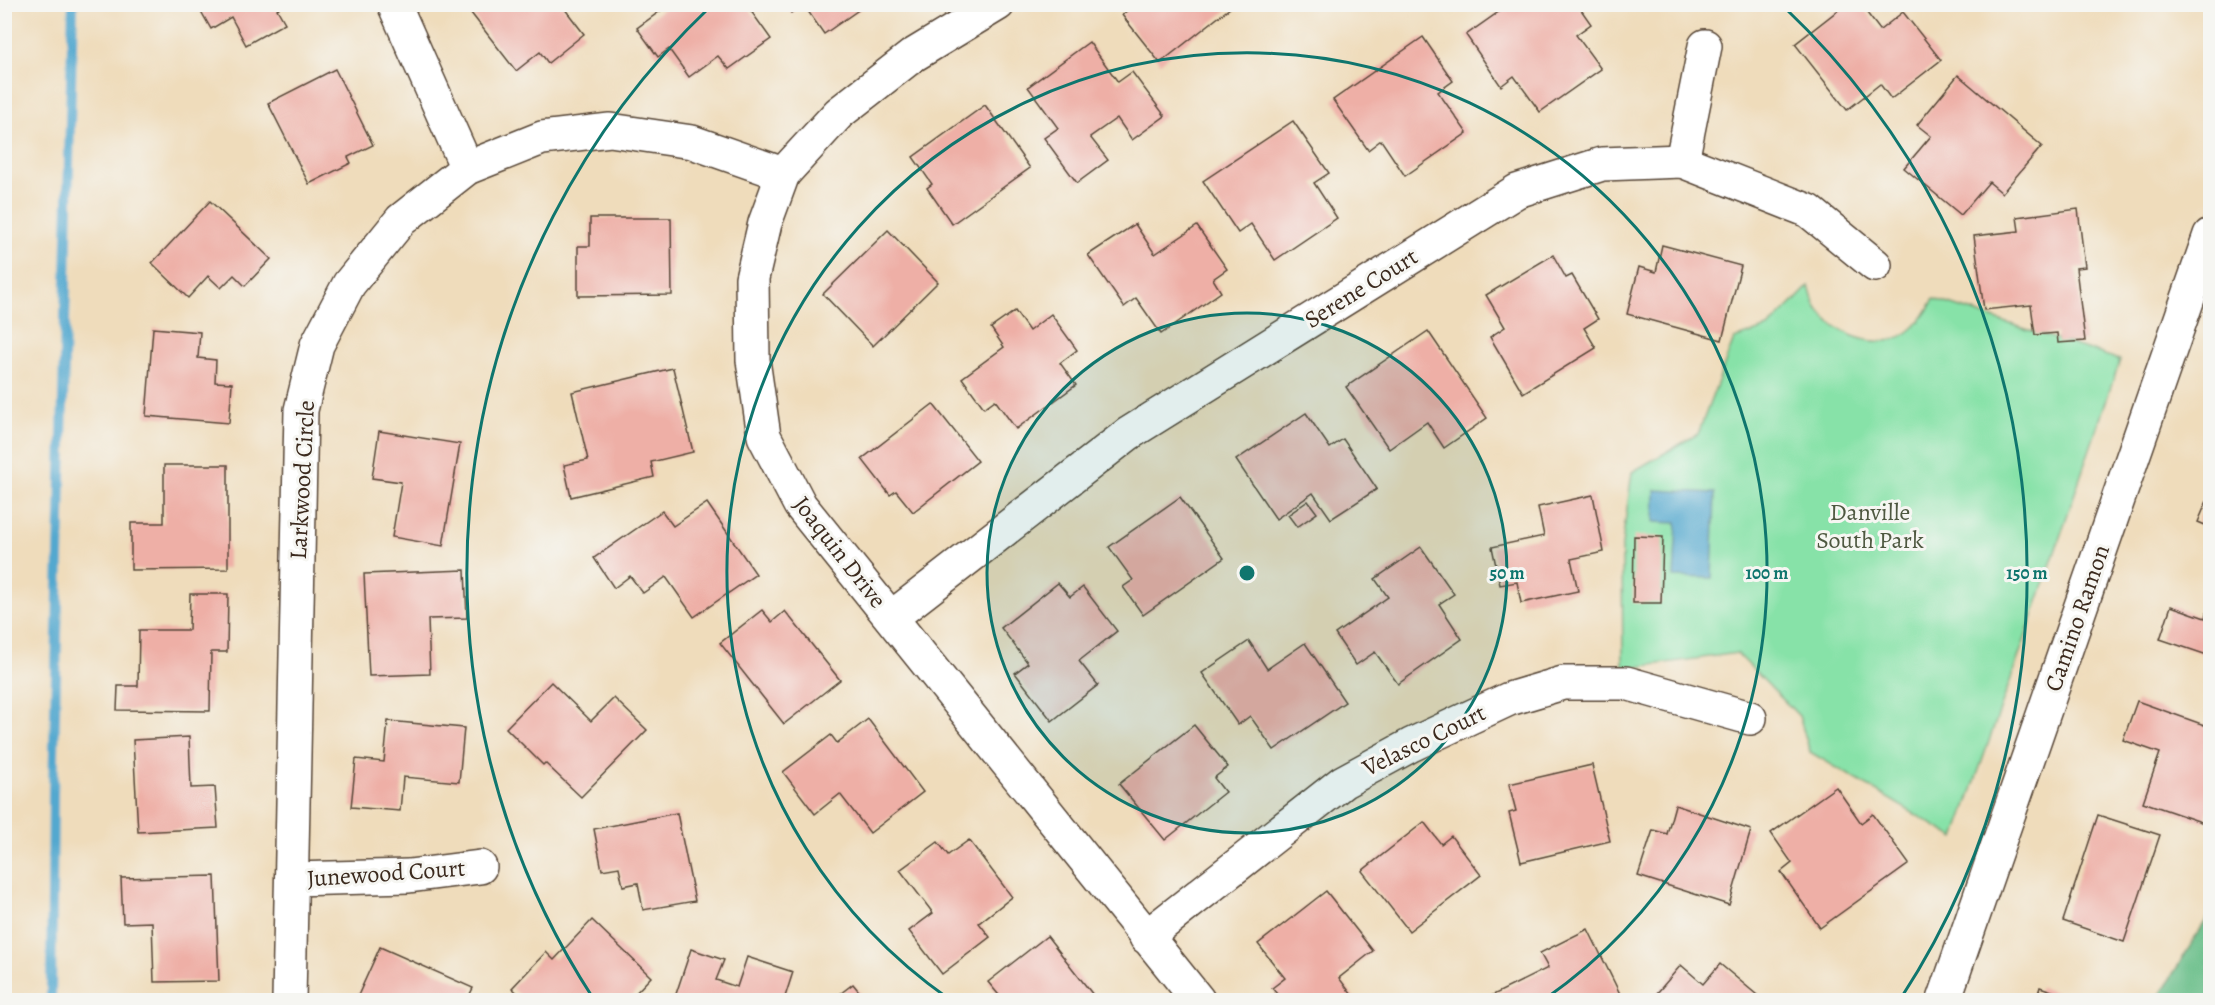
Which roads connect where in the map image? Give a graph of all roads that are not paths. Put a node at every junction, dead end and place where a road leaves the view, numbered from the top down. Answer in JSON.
{"nodes":[{"id":1,"x":394,"y":4,"type":"edge"},
{"id":2,"x":998,"y":4,"type":"edge"},
{"id":3,"x":1705,"y":46,"type":"dead end"},
{"id":4,"x":1682,"y":161,"type":"junction"},
{"id":5,"x":467,"y":168,"type":"junction"},
{"id":6,"x":783,"y":174,"type":"junction"},
{"id":7,"x":2211,"y":235,"type":"edge"},
{"id":8,"x":1875,"y":265,"type":"dead end"},
{"id":9,"x":892,"y":617,"type":"junction"},
{"id":10,"x":1750,"y":718,"type":"dead end"},
{"id":11,"x":480,"y":867,"type":"dead end"},
{"id":12,"x":292,"y":879,"type":"junction"},
{"id":13,"x":1146,"y":937,"type":"junction"},
{"id":14,"x":289,"y":1000,"type":"edge"},
{"id":15,"x":1198,"y":1000,"type":"edge"},
{"id":16,"x":1944,"y":1000,"type":"edge"}],
"edges":[{"from":1,"to":5,"type":"street"},
{"from":2,"to":6,"type":"street","name":"Joaquin Drive"},
{"from":3,"to":4,"type":"street"},
{"from":4,"to":8,"type":"street","name":"Serene Court"},
{"from":4,"to":9,"type":"street","name":"Serene Court"},
{"from":5,"to":6,"type":"street","name":"Larkwood Circle"},
{"from":5,"to":12,"type":"street","name":"Larkwood Circle"},
{"from":6,"to":9,"type":"street","name":"Joaquin Drive"},
{"from":7,"to":16,"type":"street","name":"Camino Ramon"},
{"from":9,"to":13,"type":"street","name":"Joaquin Drive"},
{"from":10,"to":13,"type":"street","name":"Velasco Court"},
{"from":11,"to":12,"type":"street","name":"Junewood Court"},
{"from":12,"to":14,"type":"street","name":"Larkwood Circle"},
{"from":13,"to":15,"type":"street","name":"Joaquin Drive"}]}
